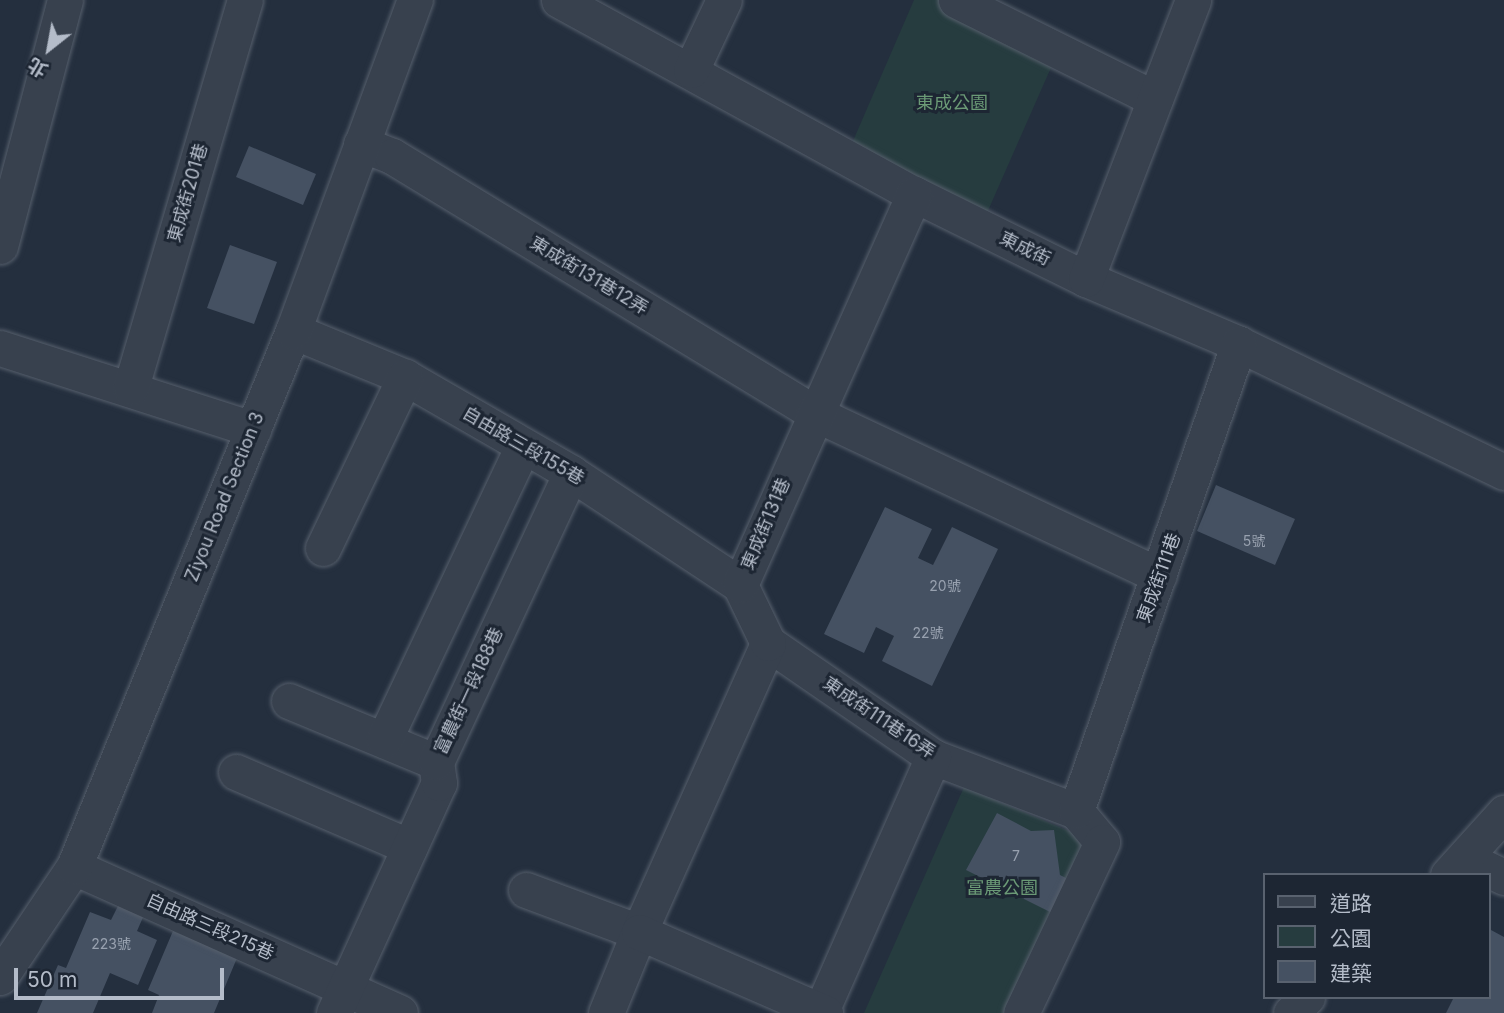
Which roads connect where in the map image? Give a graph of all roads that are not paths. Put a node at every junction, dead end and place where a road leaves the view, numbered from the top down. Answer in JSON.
{"nodes":[{"id":1,"x":65,"y":0,"type":"edge"},
{"id":2,"x":245,"y":0,"type":"edge"},
{"id":3,"x":415,"y":0,"type":"edge"},
{"id":4,"x":559,"y":0,"type":"edge"},
{"id":5,"x":724,"y":0,"type":"edge"},
{"id":6,"x":956,"y":0,"type":"edge"},
{"id":7,"x":1193,"y":0,"type":"edge"},
{"id":8,"x":691,"y":70,"type":"junction"},
{"id":9,"x":1155,"y":99,"type":"junction"},
{"id":10,"x":361,"y":144,"type":"junction"},
{"id":11,"x":914,"y":194,"type":"junction"},
{"id":12,"x":0,"y":246,"type":"edge"},
{"id":13,"x":1086,"y":279,"type":"junction"},
{"id":14,"x":293,"y":331,"type":"junction"},
{"id":15,"x":1240,"y":344,"type":"junction"},
{"id":16,"x":0,"y":348,"type":"edge"},
{"id":17,"x":405,"y":377,"type":"junction"},
{"id":18,"x":131,"y":387,"type":"junction"},
{"id":19,"x":814,"y":413,"type":"junction"},
{"id":20,"x":253,"y":429,"type":"junction"},
{"id":21,"x":523,"y":446,"type":"junction"},
{"id":22,"x":1504,"y":472,"type":"edge"},
{"id":23,"x":571,"y":473,"type":"junction"},
{"id":24,"x":323,"y":548,"type":"dead end"},
{"id":25,"x":1159,"y":575,"type":"junction"},
{"id":26,"x":740,"y":584,"type":"junction"},
{"id":27,"x":768,"y":643,"type":"junction"},
{"id":28,"x":289,"y":701,"type":"dead end"},
{"id":29,"x":384,"y":740,"type":"junction"},
{"id":30,"x":933,"y":757,"type":"junction"},
{"id":31,"x":436,"y":762,"type":"junction"},
{"id":32,"x":236,"y":772,"type":"dead end"},
{"id":33,"x":1076,"y":811,"type":"junction"},
{"id":34,"x":1504,"y":813,"type":"edge"},
{"id":35,"x":410,"y":847,"type":"junction"},
{"id":36,"x":74,"y":867,"type":"junction"},
{"id":37,"x":1457,"y":867,"type":"edge"},
{"id":38,"x":1485,"y":873,"type":"edge"},
{"id":39,"x":526,"y":890,"type":"dead end"},
{"id":40,"x":639,"y":932,"type":"junction"},
{"id":41,"x":0,"y":977,"type":"edge"},
{"id":42,"x":1305,"y":999,"type":"edge"},
{"id":43,"x":340,"y":1000,"type":"edge"},
{"id":44,"x":823,"y":1012,"type":"edge"},
{"id":45,"x":400,"y":1013,"type":"edge"},
{"id":46,"x":606,"y":1013,"type":"edge"},
{"id":47,"x":1021,"y":1013,"type":"edge"},
{"id":48,"x":1290,"y":1013,"type":"edge"}],
"edges":[{"from":1,"to":12,"type":"street"},
{"from":2,"to":18,"type":"street","name":"東成街201巷"},
{"from":3,"to":10,"type":"street","name":"Ziyou Road Section 3"},
{"from":4,"to":8,"type":"street","name":"東成街"},
{"from":5,"to":8,"type":"street"},
{"from":6,"to":9,"type":"street"},
{"from":7,"to":9,"type":"street"},
{"from":8,"to":11,"type":"street","name":"東成街"},
{"from":9,"to":13,"type":"street"},
{"from":10,"to":14,"type":"street","name":"Ziyou Road Section 3"},
{"from":10,"to":19,"type":"street","name":"東成街131巷12弄"},
{"from":11,"to":13,"type":"street","name":"東成街"},
{"from":11,"to":19,"type":"street","name":"東成街131巷"},
{"from":13,"to":15,"type":"street","name":"東成街"},
{"from":14,"to":17,"type":"street","name":"自由路三段155巷"},
{"from":14,"to":20,"type":"street","name":"Ziyou Road Section 3"},
{"from":15,"to":22,"type":"street","name":"東成街"},
{"from":15,"to":25,"type":"street","name":"東成街111巷"},
{"from":16,"to":18,"type":"street"},
{"from":17,"to":21,"type":"street","name":"自由路三段155巷"},
{"from":17,"to":24,"type":"street"},
{"from":18,"to":20,"type":"street"},
{"from":19,"to":25,"type":"street","name":"東成街131巷12弄"},
{"from":19,"to":26,"type":"street","name":"東成街131巷"},
{"from":20,"to":36,"type":"street","name":"Ziyou Road Section 3"},
{"from":21,"to":23,"type":"street","name":"自由路三段155巷"},
{"from":21,"to":29,"type":"street"},
{"from":23,"to":26,"type":"street","name":"自由路三段155巷"},
{"from":23,"to":31,"type":"street","name":"富農街一段188巷"},
{"from":25,"to":33,"type":"street","name":"東成街111巷"},
{"from":26,"to":27,"type":"street","name":"東成街131巷"},
{"from":27,"to":30,"type":"street","name":"東成街111巷16弄"},
{"from":27,"to":40,"type":"street"},
{"from":28,"to":29,"type":"street"},
{"from":29,"to":31,"type":"street"},
{"from":30,"to":33,"type":"street","name":"東成街111巷16弄"},
{"from":30,"to":44,"type":"street"},
{"from":31,"to":35,"type":"street","name":"富農街一段188巷"},
{"from":32,"to":35,"type":"street"},
{"from":33,"to":47,"type":"street","name":"東成街111巷16弄"},
{"from":34,"to":37,"type":"street"},
{"from":35,"to":43,"type":"street","name":"富農街一段188巷"},
{"from":36,"to":41,"type":"street","name":"Ziyou Road Section 3"},
{"from":36,"to":43,"type":"street","name":"自由路三段215巷"},
{"from":37,"to":38,"type":"street"},
{"from":39,"to":40,"type":"street"},
{"from":40,"to":44,"type":"street"},
{"from":40,"to":46,"type":"street"},
{"from":42,"to":48,"type":"street"},
{"from":43,"to":45,"type":"street"}]}
